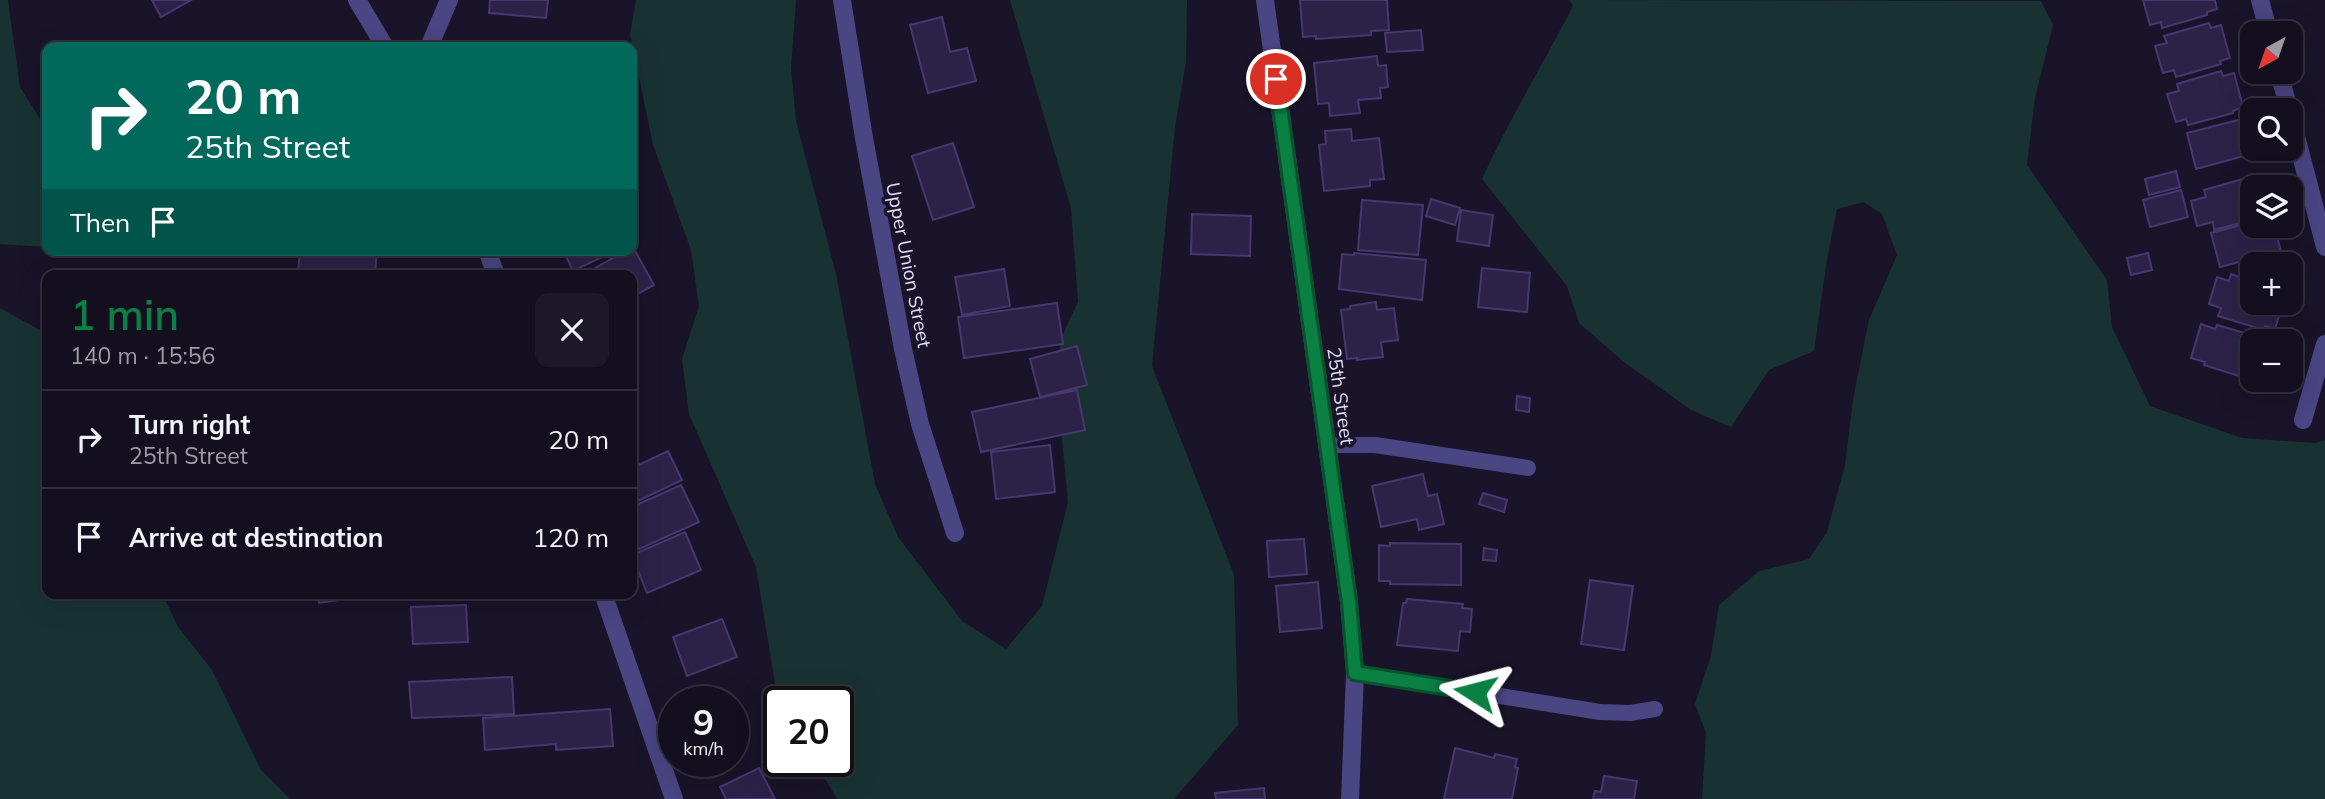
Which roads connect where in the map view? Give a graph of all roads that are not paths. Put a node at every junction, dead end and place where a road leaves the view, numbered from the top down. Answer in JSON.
{"nodes":[{"id":1,"x":357,"y":0,"type":"edge"},
{"id":2,"x":449,"y":0,"type":"edge"},
{"id":3,"x":842,"y":0,"type":"edge"},
{"id":4,"x":1265,"y":0,"type":"edge"},
{"id":5,"x":2260,"y":0,"type":"edge"},
{"id":6,"x":2266,"y":21,"type":"edge"},
{"id":7,"x":381,"y":42,"type":"edge"},
{"id":8,"x":431,"y":42,"type":"edge"},
{"id":9,"x":2303,"y":161,"type":"edge"},
{"id":10,"x":2325,"y":247,"type":"edge"},
{"id":11,"x":2325,"y":344,"type":"edge"},
{"id":12,"x":2303,"y":419,"type":"dead end"},
{"id":13,"x":1327,"y":445,"type":"junction"},
{"id":14,"x":1528,"y":468,"type":"dead end"},
{"id":15,"x":955,"y":533,"type":"dead end"},
{"id":16,"x":605,"y":599,"type":"edge"},
{"id":17,"x":1355,"y":673,"type":"junction"},
{"id":18,"x":1655,"y":709,"type":"dead end"},
{"id":19,"x":674,"y":799,"type":"edge"},
{"id":20,"x":1350,"y":799,"type":"edge"}],
"edges":[{"from":1,"to":7,"type":"street"},
{"from":2,"to":8,"type":"street"},
{"from":3,"to":15,"type":"street","name":"Upper Union Street"},
{"from":4,"to":13,"type":"street","name":"25th Street"},
{"from":5,"to":6,"type":"street"},
{"from":9,"to":10,"type":"street"},
{"from":11,"to":12,"type":"street"},
{"from":13,"to":14,"type":"lane"},
{"from":13,"to":17,"type":"street","name":"25th Street"},
{"from":16,"to":19,"type":"street"},
{"from":17,"to":18,"type":"lane"},
{"from":17,"to":20,"type":"street","name":"25th Street"}]}
